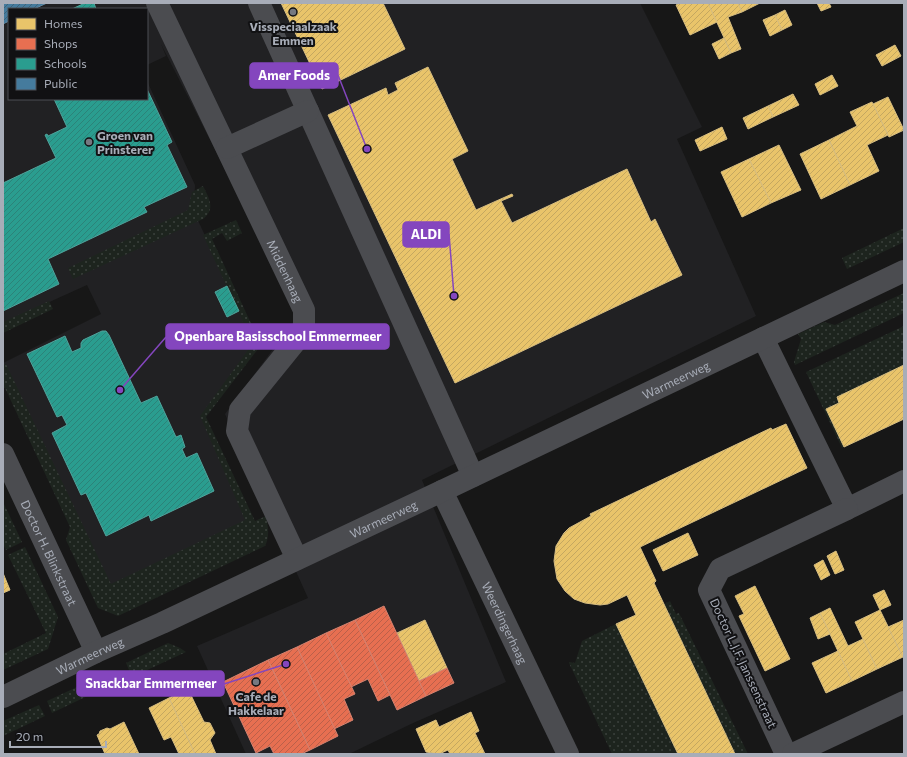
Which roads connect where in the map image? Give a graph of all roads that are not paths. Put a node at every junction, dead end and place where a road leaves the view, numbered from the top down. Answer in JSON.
{"nodes":[{"id":1,"x":157,"y":3,"type":"edge"},
{"id":2,"x":259,"y":3,"type":"edge"},
{"id":3,"x":308,"y":111,"type":"junction"},
{"id":4,"x":226,"y":148,"type":"junction"},
{"id":5,"x":904,"y":271,"type":"edge"},
{"id":6,"x":763,"y":338,"type":"junction"},
{"id":7,"x":3,"y":454,"type":"edge"},
{"id":8,"x":473,"y":476,"type":"junction"},
{"id":9,"x":904,"y":481,"type":"edge"},
{"id":10,"x":442,"y":491,"type":"junction"},
{"id":11,"x":847,"y":509,"type":"junction"},
{"id":12,"x":297,"y":559,"type":"junction"},
{"id":13,"x":96,"y":652,"type":"junction"},
{"id":14,"x":3,"y":697,"type":"edge"},
{"id":15,"x":904,"y":702,"type":"edge"},
{"id":16,"x":568,"y":754,"type":"edge"},
{"id":17,"x":786,"y":754,"type":"edge"},
{"id":18,"x":793,"y":754,"type":"edge"}],
"edges":[{"from":1,"to":4,"type":"street","name":"Middenhaag"},
{"from":2,"to":3,"type":"street"},
{"from":3,"to":4,"type":"street"},
{"from":3,"to":8,"type":"street"},
{"from":4,"to":12,"type":"street","name":"Middenhaag"},
{"from":5,"to":6,"type":"street","name":"Warmeerweg"},
{"from":6,"to":8,"type":"street","name":"Warmeerweg"},
{"from":6,"to":11,"type":"street"},
{"from":7,"to":13,"type":"street","name":"Doctor H. Blinkstraat"},
{"from":8,"to":10,"type":"street","name":"Warmeerweg"},
{"from":9,"to":11,"type":"street"},
{"from":10,"to":12,"type":"street","name":"Warmeerweg"},
{"from":10,"to":16,"type":"street","name":"Weerdingerhaag"},
{"from":11,"to":17,"type":"street","name":"Doctor L.J.F. Janssenstraat"},
{"from":12,"to":13,"type":"street","name":"Warmeerweg"},
{"from":13,"to":14,"type":"street","name":"Warmeerweg"},
{"from":15,"to":18,"type":"street"}]}
